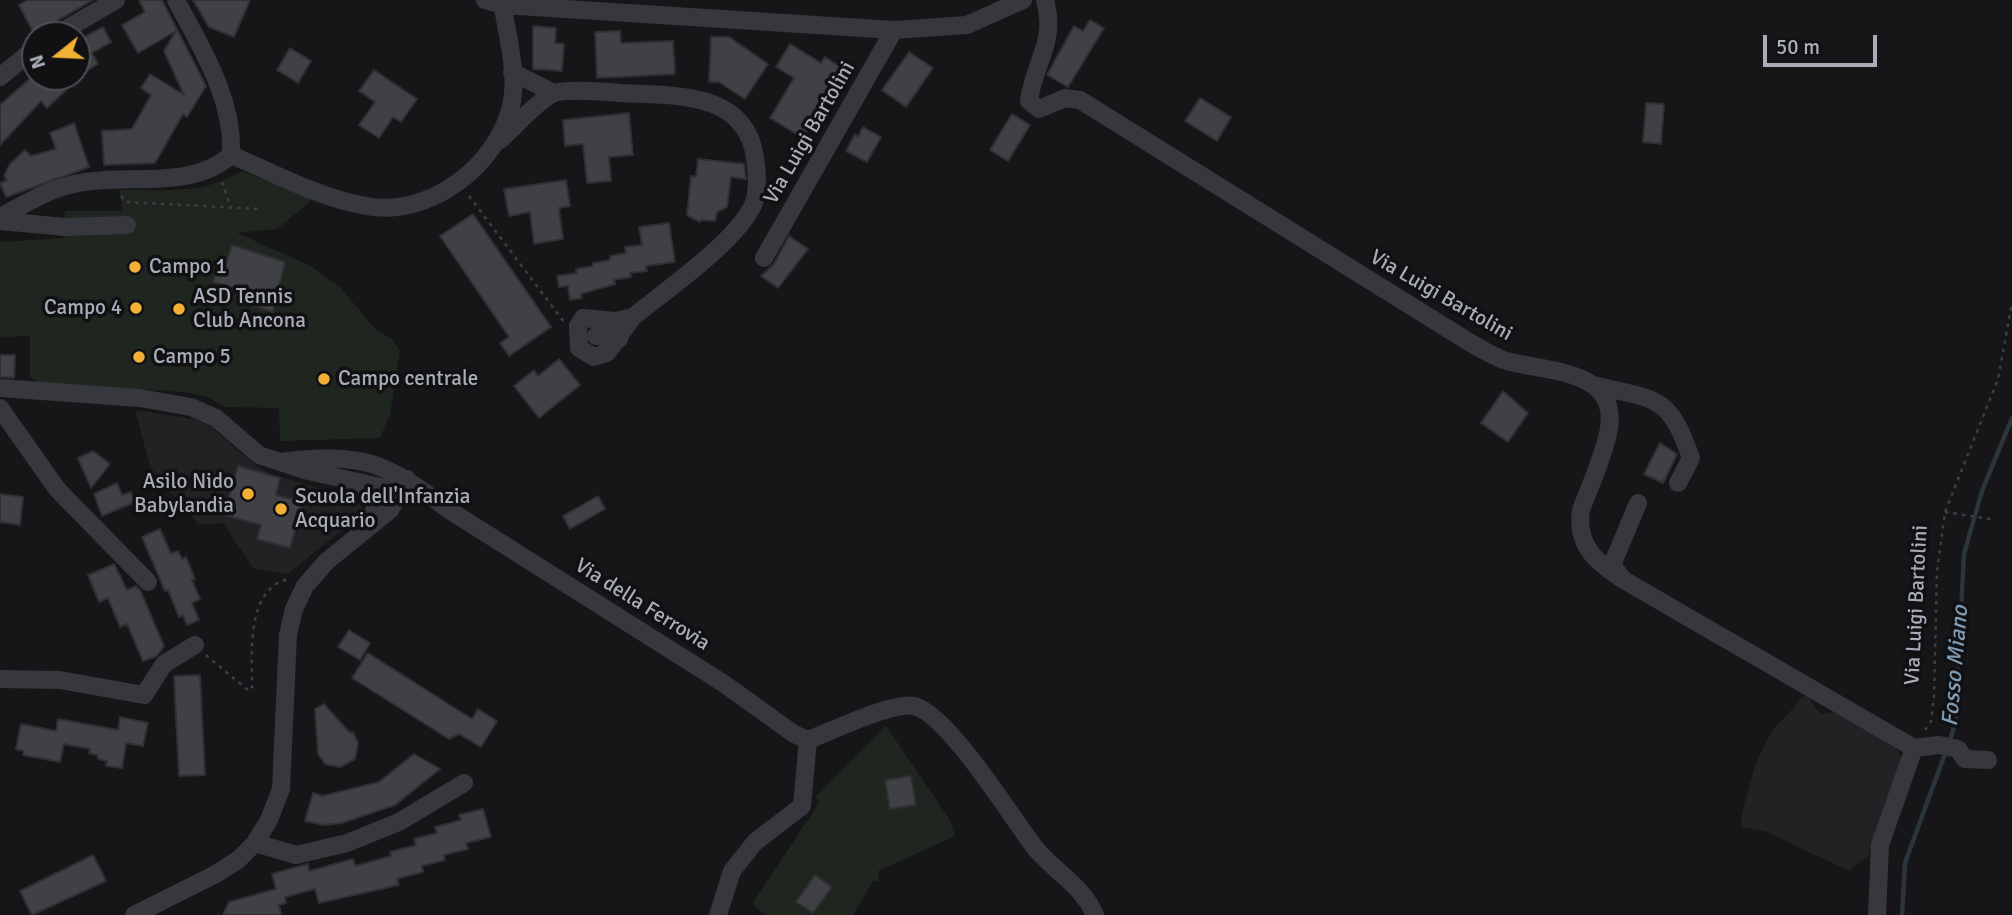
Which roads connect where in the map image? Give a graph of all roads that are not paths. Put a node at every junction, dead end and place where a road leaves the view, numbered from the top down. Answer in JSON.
{"nodes":[{"id":1,"x":116,"y":0,"type":"edge"},
{"id":2,"x":176,"y":0,"type":"edge"},
{"id":3,"x":1023,"y":0,"type":"edge"},
{"id":4,"x":1045,"y":0,"type":"edge"},
{"id":5,"x":497,"y":2,"type":"edge"},
{"id":6,"x":80,"y":21,"type":"edge"},
{"id":7,"x":894,"y":30,"type":"junction"},
{"id":8,"x":21,"y":60,"type":"edge"},
{"id":9,"x":512,"y":72,"type":"junction"},
{"id":10,"x":0,"y":78,"type":"edge"},
{"id":11,"x":554,"y":93,"type":"junction"},
{"id":12,"x":500,"y":139,"type":"junction"},
{"id":13,"x":224,"y":161,"type":"junction"},
{"id":14,"x":0,"y":219,"type":"edge"},
{"id":15,"x":127,"y":225,"type":"dead end"},
{"id":16,"x":764,"y":258,"type":"dead end"},
{"id":17,"x":633,"y":317,"type":"junction"},
{"id":18,"x":596,"y":336,"type":"dead end"},
{"id":19,"x":619,"y":339,"type":"junction"},
{"id":20,"x":1597,"y":386,"type":"junction"},
{"id":21,"x":0,"y":388,"type":"edge"},
{"id":22,"x":0,"y":408,"type":"edge"},
{"id":23,"x":280,"y":462,"type":"junction"},
{"id":24,"x":375,"y":463,"type":"junction"},
{"id":25,"x":1678,"y":482,"type":"dead end"},
{"id":26,"x":363,"y":483,"type":"junction"},
{"id":27,"x":404,"y":484,"type":"junction"},
{"id":28,"x":1639,"y":502,"type":"dead end"},
{"id":29,"x":367,"y":527,"type":"junction"},
{"id":30,"x":1622,"y":579,"type":"junction"},
{"id":31,"x":148,"y":582,"type":"dead end"},
{"id":32,"x":195,"y":645,"type":"road end"},
{"id":33,"x":0,"y":679,"type":"edge"},
{"id":34,"x":808,"y":740,"type":"junction"},
{"id":35,"x":1914,"y":748,"type":"junction"},
{"id":36,"x":1988,"y":760,"type":"dead end"},
{"id":37,"x":464,"y":783,"type":"dead end"},
{"id":38,"x":255,"y":843,"type":"junction"},
{"id":39,"x":134,"y":915,"type":"edge"},
{"id":40,"x":718,"y":915,"type":"edge"},
{"id":41,"x":1095,"y":915,"type":"edge"},
{"id":42,"x":1877,"y":915,"type":"edge"}],
"edges":[{"from":1,"to":6,"type":"street"},
{"from":2,"to":13,"type":"street"},
{"from":3,"to":7,"type":"street","name":"Via Luigi Bartolini"},
{"from":4,"to":20,"type":"street","name":"Via Luigi Bartolini"},
{"from":5,"to":7,"type":"street","name":"Via Luigi Bartolini"},
{"from":5,"to":9,"type":"street","name":"Via Luigi Bartolini"},
{"from":7,"to":16,"type":"street","name":"Via Luigi Bartolini"},
{"from":8,"to":10,"type":"street"},
{"from":9,"to":11,"type":"street"},
{"from":9,"to":12,"type":"street","name":"Via Luigi Bartolini"},
{"from":11,"to":12,"type":"street"},
{"from":11,"to":17,"type":"street"},
{"from":12,"to":13,"type":"street"},
{"from":13,"to":14,"type":"street"},
{"from":14,"to":15,"type":"street"},
{"from":17,"to":19,"type":"street"},
{"from":17,"to":19,"type":"street"},
{"from":18,"to":19,"type":"street"},
{"from":20,"to":25,"type":"street"},
{"from":20,"to":30,"type":"street"},
{"from":21,"to":23,"type":"street","name":"Via della Ferrovia"},
{"from":22,"to":31,"type":"street"},
{"from":23,"to":24,"type":"street","name":"Via della Ferrovia"},
{"from":23,"to":26,"type":"street","name":"Via della Ferrovia"},
{"from":24,"to":26,"type":"street"},
{"from":24,"to":27,"type":"street","name":"Via della Ferrovia"},
{"from":26,"to":27,"type":"street","name":"Via della Ferrovia"},
{"from":26,"to":29,"type":"street"},
{"from":27,"to":29,"type":"street"},
{"from":27,"to":34,"type":"street","name":"Via della Ferrovia"},
{"from":28,"to":30,"type":"street"},
{"from":29,"to":38,"type":"street"},
{"from":30,"to":35,"type":"street"},
{"from":32,"to":33,"type":"street"},
{"from":34,"to":40,"type":"street"},
{"from":34,"to":41,"type":"street"},
{"from":35,"to":36,"type":"street"},
{"from":35,"to":42,"type":"street"},
{"from":37,"to":38,"type":"street"},
{"from":38,"to":39,"type":"street"}]}
